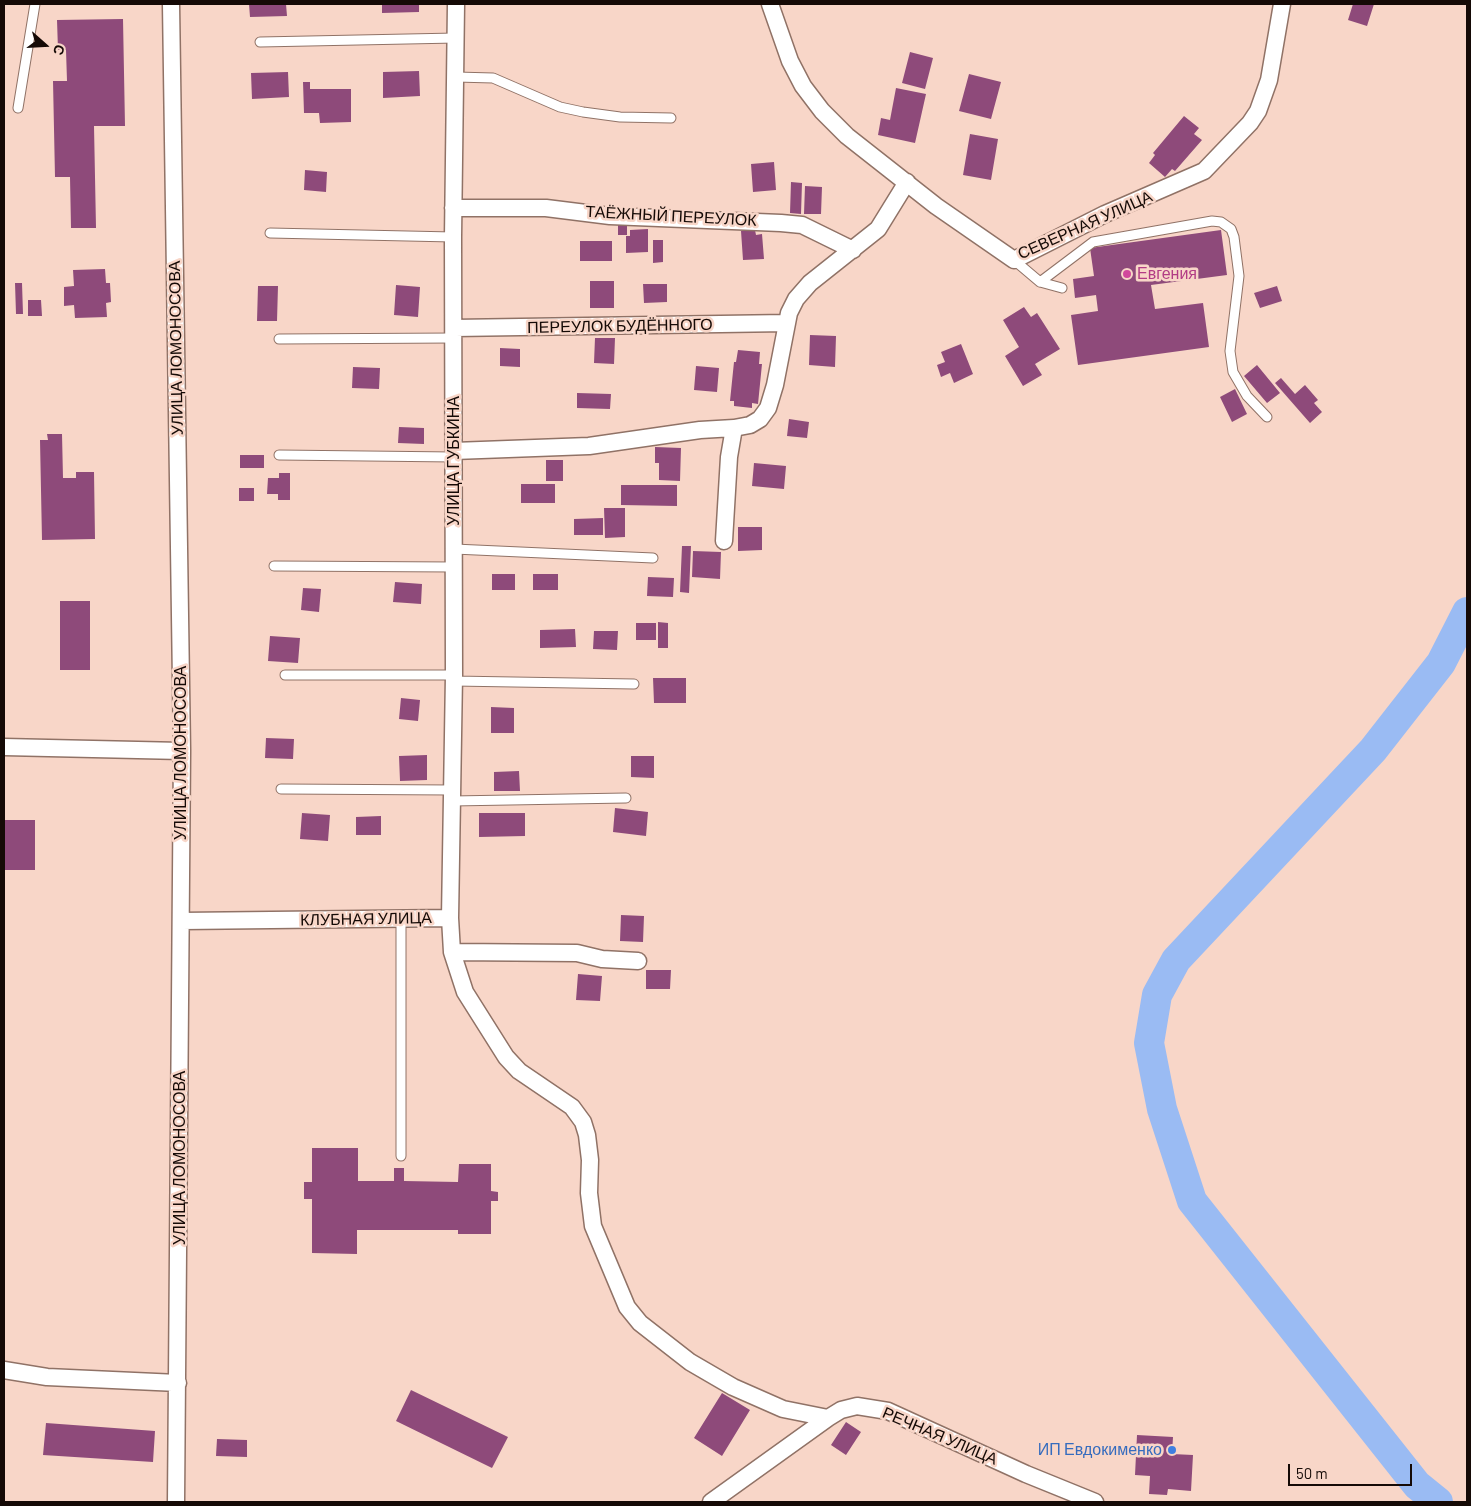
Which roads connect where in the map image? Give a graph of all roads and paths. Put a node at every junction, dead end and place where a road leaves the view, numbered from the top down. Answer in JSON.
{"nodes":[{"id":1,"x":36,"y":4,"type":"edge"},
{"id":2,"x":171,"y":4,"type":"edge"},
{"id":3,"x":456,"y":4,"type":"edge"},
{"id":4,"x":770,"y":4,"type":"edge"},
{"id":5,"x":1282,"y":4,"type":"edge"},
{"id":6,"x":456,"y":38,"type":"junction"},
{"id":7,"x":260,"y":42,"type":"dead end"},
{"id":8,"x":456,"y":77,"type":"junction"},
{"id":9,"x":18,"y":108,"type":"dead end"},
{"id":10,"x":671,"y":118,"type":"dead end"},
{"id":11,"x":907,"y":182,"type":"junction"},
{"id":12,"x":453,"y":208,"type":"junction"},
{"id":13,"x":270,"y":233,"type":"dead end"},
{"id":14,"x":453,"y":237,"type":"junction"},
{"id":15,"x":853,"y":250,"type":"junction"},
{"id":16,"x":1014,"y":260,"type":"junction"},
{"id":17,"x":1040,"y":282,"type":"junction"},
{"id":18,"x":1062,"y":288,"type":"dead end"},
{"id":19,"x":787,"y":324,"type":"junction"},
{"id":20,"x":454,"y":333,"type":"junction"},
{"id":21,"x":279,"y":339,"type":"dead end"},
{"id":22,"x":1267,"y":418,"type":"dead end"},
{"id":23,"x":734,"y":428,"type":"junction"},
{"id":24,"x":454,"y":454,"type":"junction"},
{"id":25,"x":279,"y":455,"type":"dead end"},
{"id":26,"x":724,"y":541,"type":"dead end"},
{"id":27,"x":454,"y":550,"type":"junction"},
{"id":28,"x":653,"y":558,"type":"dead end"},
{"id":29,"x":274,"y":566,"type":"dead end"},
{"id":30,"x":454,"y":568,"type":"junction"},
{"id":31,"x":286,"y":675,"type":"dead end"},
{"id":32,"x":454,"y":678,"type":"junction"},
{"id":33,"x":634,"y":684,"type":"dead end"},
{"id":34,"x":4,"y":747,"type":"edge"},
{"id":35,"x":182,"y":751,"type":"junction"},
{"id":36,"x":281,"y":789,"type":"dead end"},
{"id":37,"x":452,"y":796,"type":"junction"},
{"id":38,"x":626,"y":798,"type":"dead end"},
{"id":39,"x":450,"y":918,"type":"junction"},
{"id":40,"x":401,"y":919,"type":"junction"},
{"id":41,"x":182,"y":921,"type":"junction"},
{"id":42,"x":452,"y":952,"type":"junction"},
{"id":43,"x":638,"y":961,"type":"dead end"},
{"id":44,"x":401,"y":1156,"type":"dead end"},
{"id":45,"x":4,"y":1370,"type":"edge"},
{"id":46,"x":178,"y":1383,"type":"junction"},
{"id":47,"x":828,"y":1418,"type":"junction"},
{"id":48,"x":176,"y":1502,"type":"edge"},
{"id":49,"x":711,"y":1502,"type":"edge"},
{"id":50,"x":1095,"y":1502,"type":"edge"}],
"edges":[{"from":1,"to":9,"type":"lane"},
{"from":2,"to":35,"type":"street","name":"УЛИЦА ЛОМОНОСОВА"},
{"from":3,"to":6,"type":"street","name":"УЛИЦА ГУБКИНА"},
{"from":4,"to":11,"type":"street","name":"СЕВЕРНАЯ УЛИЦА"},
{"from":5,"to":16,"type":"street","name":"СЕВЕРНАЯ УЛИЦА"},
{"from":6,"to":7,"type":"lane"},
{"from":6,"to":8,"type":"street","name":"УЛИЦА ГУБКИНА"},
{"from":8,"to":10,"type":"lane"},
{"from":8,"to":12,"type":"street","name":"УЛИЦА ГУБКИНА"},
{"from":11,"to":15,"type":"street"},
{"from":11,"to":16,"type":"street","name":"СЕВЕРНАЯ УЛИЦА"},
{"from":12,"to":14,"type":"street","name":"УЛИЦА ГУБКИНА"},
{"from":12,"to":15,"type":"street","name":"ТАЁЖНЫЙ ПЕРЕУЛОК"},
{"from":13,"to":14,"type":"lane"},
{"from":14,"to":20,"type":"street","name":"УЛИЦА ГУБКИНА"},
{"from":15,"to":19,"type":"street"},
{"from":16,"to":17,"type":"lane"},
{"from":17,"to":18,"type":"lane"},
{"from":17,"to":22,"type":"lane"},
{"from":19,"to":20,"type":"street","name":"ПЕРЕУЛОК БУДЁННОГО"},
{"from":19,"to":23,"type":"street"},
{"from":20,"to":21,"type":"lane","name":"ПЕРЕУЛОК БУДЁННОГО"},
{"from":20,"to":24,"type":"street","name":"УЛИЦА ГУБКИНА"},
{"from":23,"to":24,"type":"street"},
{"from":23,"to":26,"type":"street"},
{"from":24,"to":25,"type":"lane"},
{"from":24,"to":27,"type":"street","name":"УЛИЦА ГУБКИНА"},
{"from":27,"to":28,"type":"lane"},
{"from":27,"to":30,"type":"street","name":"УЛИЦА ГУБКИНА"},
{"from":29,"to":30,"type":"lane"},
{"from":30,"to":32,"type":"street","name":"УЛИЦА ГУБКИНА"},
{"from":31,"to":32,"type":"lane"},
{"from":32,"to":33,"type":"lane"},
{"from":32,"to":37,"type":"street","name":"УЛИЦА ГУБКИНА"},
{"from":34,"to":35,"type":"street"},
{"from":35,"to":41,"type":"street","name":"УЛИЦА ЛОМОНОСОВА"},
{"from":36,"to":37,"type":"lane"},
{"from":37,"to":38,"type":"lane"},
{"from":37,"to":39,"type":"street","name":"УЛИЦА ГУБКИНА"},
{"from":39,"to":40,"type":"street","name":"КЛУБНАЯ УЛИЦА"},
{"from":39,"to":42,"type":"street","name":"КЛУБНАЯ УЛИЦА"},
{"from":40,"to":41,"type":"street","name":"КЛУБНАЯ УЛИЦА"},
{"from":40,"to":44,"type":"lane"},
{"from":41,"to":46,"type":"street","name":"УЛИЦА ЛОМОНОСОВА"},
{"from":42,"to":43,"type":"street"},
{"from":42,"to":47,"type":"street"},
{"from":45,"to":46,"type":"street"},
{"from":46,"to":48,"type":"street","name":"УЛИЦА ЛОМОНОСОВА"},
{"from":47,"to":49,"type":"street","name":"РЕЧНАЯ УЛИЦА"},
{"from":47,"to":50,"type":"street","name":"РЕЧНАЯ УЛИЦА"}]}
